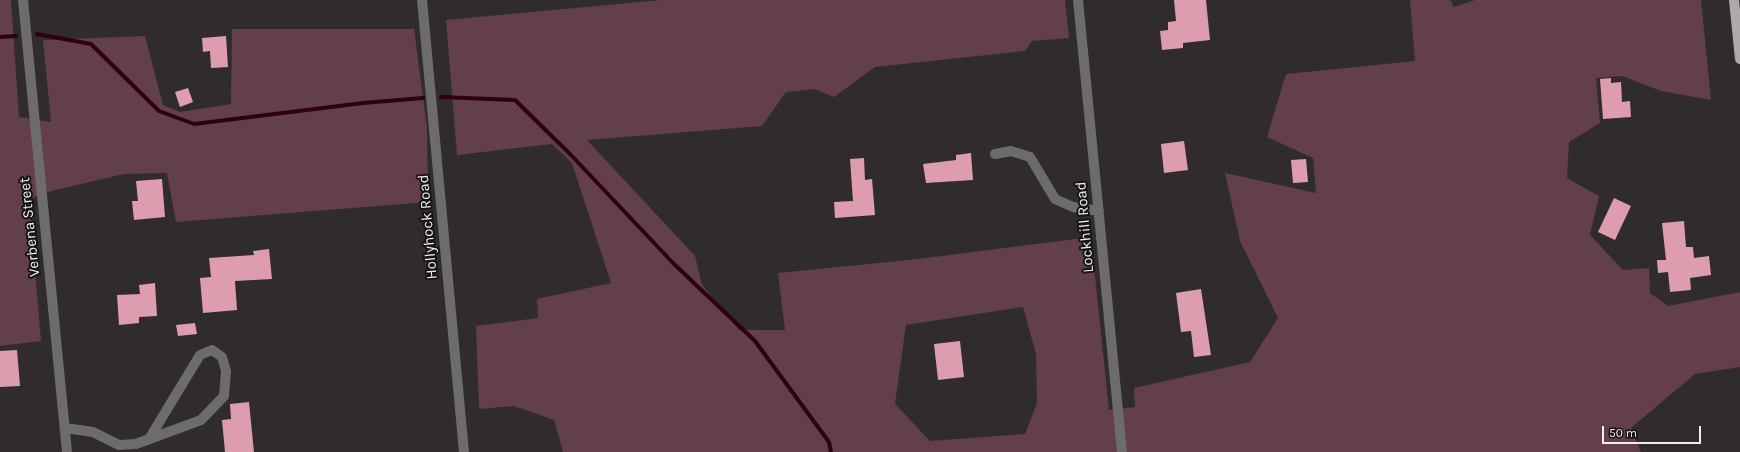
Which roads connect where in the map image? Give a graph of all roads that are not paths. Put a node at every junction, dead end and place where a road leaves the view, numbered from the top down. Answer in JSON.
{"nodes":[{"id":1,"x":23,"y":0,"type":"edge"},
{"id":2,"x":422,"y":0,"type":"edge"},
{"id":3,"x":1078,"y":0,"type":"edge"},
{"id":4,"x":1736,"y":3,"type":"edge"},
{"id":5,"x":1740,"y":59,"type":"edge"},
{"id":6,"x":996,"y":154,"type":"dead end"},
{"id":7,"x":1099,"y":211,"type":"junction"},
{"id":8,"x":65,"y":428,"type":"junction"},
{"id":9,"x":149,"y":439,"type":"junction"},
{"id":10,"x":68,"y":452,"type":"edge"},
{"id":11,"x":464,"y":452,"type":"edge"},
{"id":12,"x":1122,"y":452,"type":"edge"}],
"edges":[{"from":1,"to":8,"type":"street","name":"Verbena Street"},
{"from":2,"to":11,"type":"street","name":"Hollyhock Road"},
{"from":3,"to":7,"type":"street","name":"Lockhill Road"},
{"from":4,"to":5,"type":"main road"},
{"from":6,"to":7,"type":"street"},
{"from":7,"to":12,"type":"street","name":"Lockhill Road"},
{"from":8,"to":9,"type":"street"},
{"from":8,"to":10,"type":"street","name":"Verbena Street"},
{"from":9,"to":9,"type":"street"}]}
